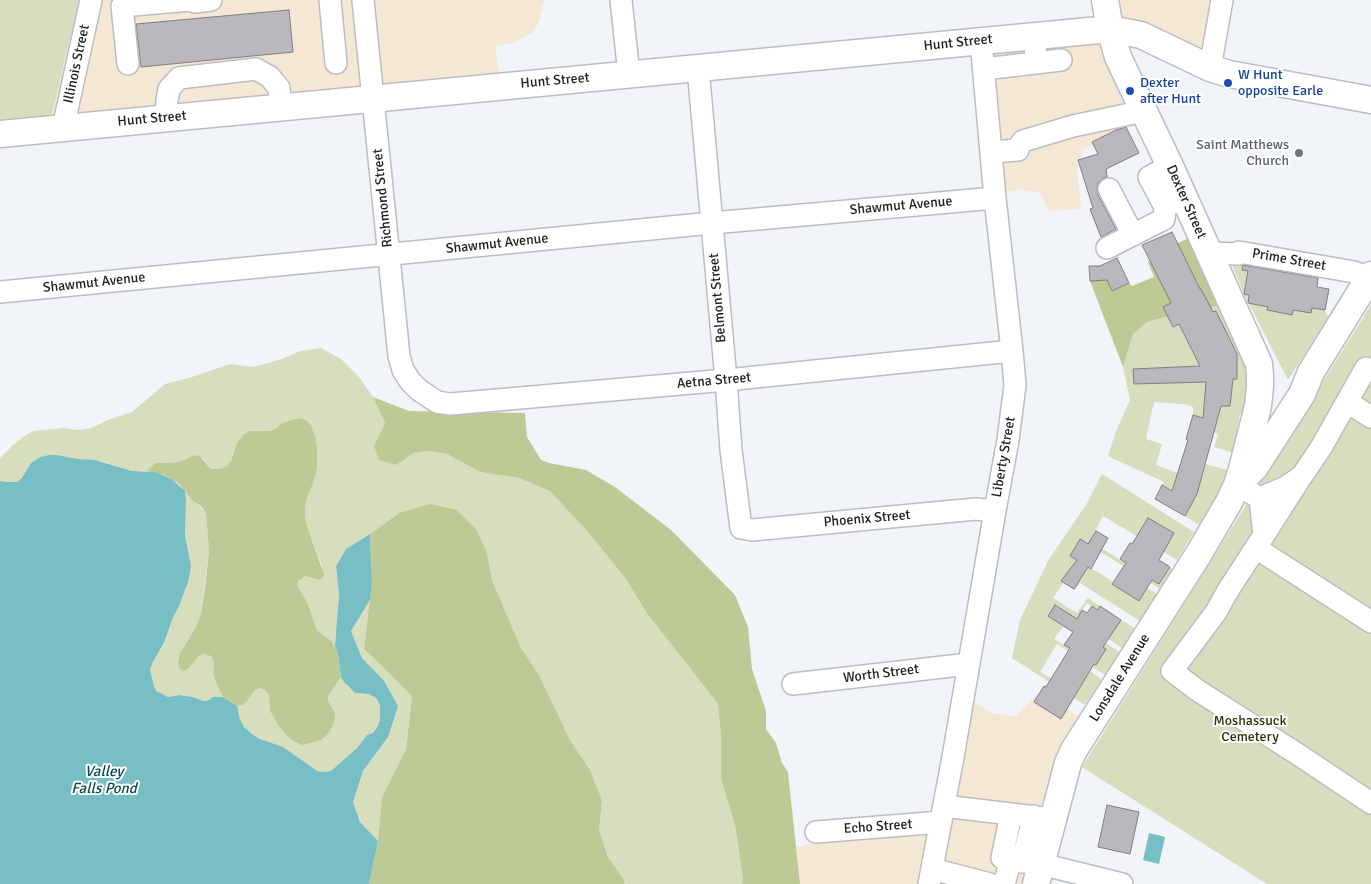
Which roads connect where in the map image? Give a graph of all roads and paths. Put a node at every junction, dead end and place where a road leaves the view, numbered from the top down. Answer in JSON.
{"nodes":[{"id":1,"x":91,"y":0,"type":"edge"},
{"id":2,"x":191,"y":0,"type":"edge"},
{"id":3,"x":211,"y":0,"type":"edge"},
{"id":4,"x":330,"y":0,"type":"edge"},
{"id":5,"x":363,"y":0,"type":"edge"},
{"id":6,"x":621,"y":0,"type":"edge"},
{"id":7,"x":1105,"y":0,"type":"edge"},
{"id":8,"x":1222,"y":0,"type":"edge"},
{"id":9,"x":1110,"y":29,"type":"junction"},
{"id":10,"x":1036,"y":35,"type":"junction"},
{"id":11,"x":981,"y":41,"type":"junction"},
{"id":12,"x":1061,"y":60,"type":"dead end"},
{"id":13,"x":336,"y":62,"type":"dead end"},
{"id":14,"x":1035,"y":63,"type":"junction"},
{"id":15,"x":128,"y":64,"type":"dead end"},
{"id":16,"x":698,"y":68,"type":"junction"},
{"id":17,"x":1210,"y":68,"type":"junction"},
{"id":18,"x":984,"y":69,"type":"junction"},
{"id":19,"x":629,"y":75,"type":"junction"},
{"id":20,"x":373,"y":99,"type":"junction"},
{"id":21,"x":1371,"y":100,"type":"edge"},
{"id":22,"x":281,"y":107,"type":"junction"},
{"id":23,"x":1144,"y":111,"type":"junction"},
{"id":24,"x":166,"y":118,"type":"junction"},
{"id":25,"x":63,"y":128,"type":"junction"},
{"id":26,"x":0,"y":134,"type":"edge"},
{"id":27,"x":991,"y":152,"type":"junction"},
{"id":28,"x":1109,"y":189,"type":"dead end"},
{"id":29,"x":995,"y":198,"type":"junction"},
{"id":30,"x":1174,"y":202,"type":"junction"},
{"id":31,"x":712,"y":223,"type":"junction"},
{"id":32,"x":1133,"y":235,"type":"junction"},
{"id":33,"x":1107,"y":248,"type":"dead end"},
{"id":34,"x":1210,"y":253,"type":"junction"},
{"id":35,"x":388,"y":254,"type":"junction"},
{"id":36,"x":1370,"y":276,"type":"edge"},
{"id":37,"x":0,"y":292,"type":"edge"},
{"id":38,"x":1012,"y":351,"type":"junction"},
{"id":39,"x":1366,"y":368,"type":"dead end"},
{"id":40,"x":1311,"y":372,"type":"junction"},
{"id":41,"x":726,"y":380,"type":"junction"},
{"id":42,"x":419,"y":390,"type":"joint"},
{"id":43,"x":1347,"y":402,"type":"junction"},
{"id":44,"x":1258,"y":406,"type":"junction"},
{"id":45,"x":1371,"y":417,"type":"edge"},
{"id":46,"x":1302,"y":476,"type":"junction"},
{"id":47,"x":1237,"y":485,"type":"junction"},
{"id":48,"x":1260,"y":498,"type":"junction"},
{"id":49,"x":994,"y":511,"type":"junction"},
{"id":50,"x":740,"y":528,"type":"joint"},
{"id":51,"x":1260,"y":541,"type":"junction"},
{"id":52,"x":1371,"y":622,"type":"edge"},
{"id":53,"x":969,"y":664,"type":"junction"},
{"id":54,"x":793,"y":684,"type":"dead end"},
{"id":55,"x":1371,"y":803,"type":"edge"},
{"id":56,"x":943,"y":814,"type":"junction"},
{"id":57,"x":1012,"y":814,"type":"junction"},
{"id":58,"x":1043,"y":818,"type":"junction"},
{"id":59,"x":816,"y":832,"type":"dead end"},
{"id":60,"x":1027,"y":868,"type":"edge"},
{"id":61,"x":931,"y":876,"type":"edge"},
{"id":62,"x":990,"y":884,"type":"edge"},
{"id":63,"x":1004,"y":884,"type":"edge"},
{"id":64,"x":1122,"y":884,"type":"edge"}],
"edges":[{"from":1,"to":25,"type":"street","name":"Illinois Street"},
{"from":2,"to":3,"type":"street"},
{"from":2,"to":15,"type":"street"},
{"from":4,"to":13,"type":"street"},
{"from":5,"to":20,"type":"street","name":"Richmond Street"},
{"from":6,"to":19,"type":"street"},
{"from":7,"to":9,"type":"main road","name":"Dexter Street"},
{"from":8,"to":17,"type":"street"},
{"from":9,"to":10,"type":"main road","name":"Hunt Street"},
{"from":9,"to":17,"type":"main road","name":"Hunt Street"},
{"from":9,"to":23,"type":"main road","name":"Dexter Street"},
{"from":10,"to":11,"type":"main road","name":"Hunt Street"},
{"from":10,"to":14,"type":"street"},
{"from":11,"to":16,"type":"main road","name":"Hunt Street"},
{"from":11,"to":18,"type":"street","name":"Liberty Street"},
{"from":12,"to":14,"type":"street"},
{"from":14,"to":18,"type":"street"},
{"from":16,"to":19,"type":"main road","name":"Hunt Street"},
{"from":16,"to":31,"type":"street","name":"Belmont Street"},
{"from":17,"to":21,"type":"main road","name":"Hunt Street"},
{"from":18,"to":27,"type":"street","name":"Liberty Street"},
{"from":19,"to":20,"type":"main road","name":"Hunt Street"},
{"from":20,"to":22,"type":"main road","name":"Hunt Street"},
{"from":20,"to":35,"type":"street","name":"Richmond Street"},
{"from":22,"to":24,"type":"main road","name":"Hunt Street"},
{"from":22,"to":24,"type":"street"},
{"from":23,"to":27,"type":"street"},
{"from":23,"to":30,"type":"main road","name":"Dexter Street"},
{"from":24,"to":25,"type":"main road","name":"Hunt Street"},
{"from":25,"to":26,"type":"main road","name":"Hunt Street"},
{"from":27,"to":29,"type":"street","name":"Liberty Street"},
{"from":28,"to":32,"type":"street"},
{"from":29,"to":31,"type":"street","name":"Shawmut Avenue"},
{"from":29,"to":38,"type":"street","name":"Liberty Street"},
{"from":30,"to":32,"type":"street"},
{"from":30,"to":34,"type":"main road","name":"Dexter Street"},
{"from":31,"to":35,"type":"street","name":"Shawmut Avenue"},
{"from":31,"to":41,"type":"street","name":"Belmont Street"},
{"from":32,"to":33,"type":"street"},
{"from":34,"to":36,"type":"street","name":"Prime Street"},
{"from":34,"to":44,"type":"main road","name":"Dexter Street"},
{"from":35,"to":37,"type":"street","name":"Shawmut Avenue"},
{"from":35,"to":42,"type":"street","name":"Richmond Street"},
{"from":36,"to":40,"type":"main road","name":"Lonsdale Avenue"},
{"from":38,"to":41,"type":"street","name":"Aetna Street"},
{"from":38,"to":49,"type":"street","name":"Liberty Street"},
{"from":39,"to":43,"type":"street"},
{"from":40,"to":44,"type":"main road","name":"Lonsdale Avenue"},
{"from":40,"to":47,"type":"main road","name":"Lonsdale Avenue"},
{"from":41,"to":42,"type":"street","name":"Aetna Street"},
{"from":41,"to":50,"type":"street","name":"Belmont Street"},
{"from":43,"to":45,"type":"street"},
{"from":43,"to":46,"type":"street"},
{"from":44,"to":47,"type":"main road","name":"Lonsdale Avenue"},
{"from":46,"to":48,"type":"street"},
{"from":46,"to":51,"type":"street"},
{"from":47,"to":48,"type":"street"},
{"from":47,"to":58,"type":"main road","name":"Lonsdale Avenue"},
{"from":48,"to":51,"type":"street"},
{"from":49,"to":50,"type":"street","name":"Phoenix Street"},
{"from":49,"to":53,"type":"street","name":"Liberty Street"},
{"from":51,"to":52,"type":"street"},
{"from":51,"to":55,"type":"street"},
{"from":53,"to":54,"type":"street","name":"Worth Street"},
{"from":53,"to":56,"type":"street","name":"Liberty Street"},
{"from":56,"to":57,"type":"street","name":"Echo Street"},
{"from":56,"to":59,"type":"street","name":"Echo Street"},
{"from":56,"to":61,"type":"street","name":"Liberty Street"},
{"from":57,"to":58,"type":"street","name":"Echo Street"},
{"from":57,"to":60,"type":"street"},
{"from":58,"to":60,"type":"main road","name":"Lonsdale Avenue"},
{"from":60,"to":63,"type":"street"},
{"from":60,"to":64,"type":"street"},
{"from":61,"to":62,"type":"street","name":"Liberty Street"}]}
